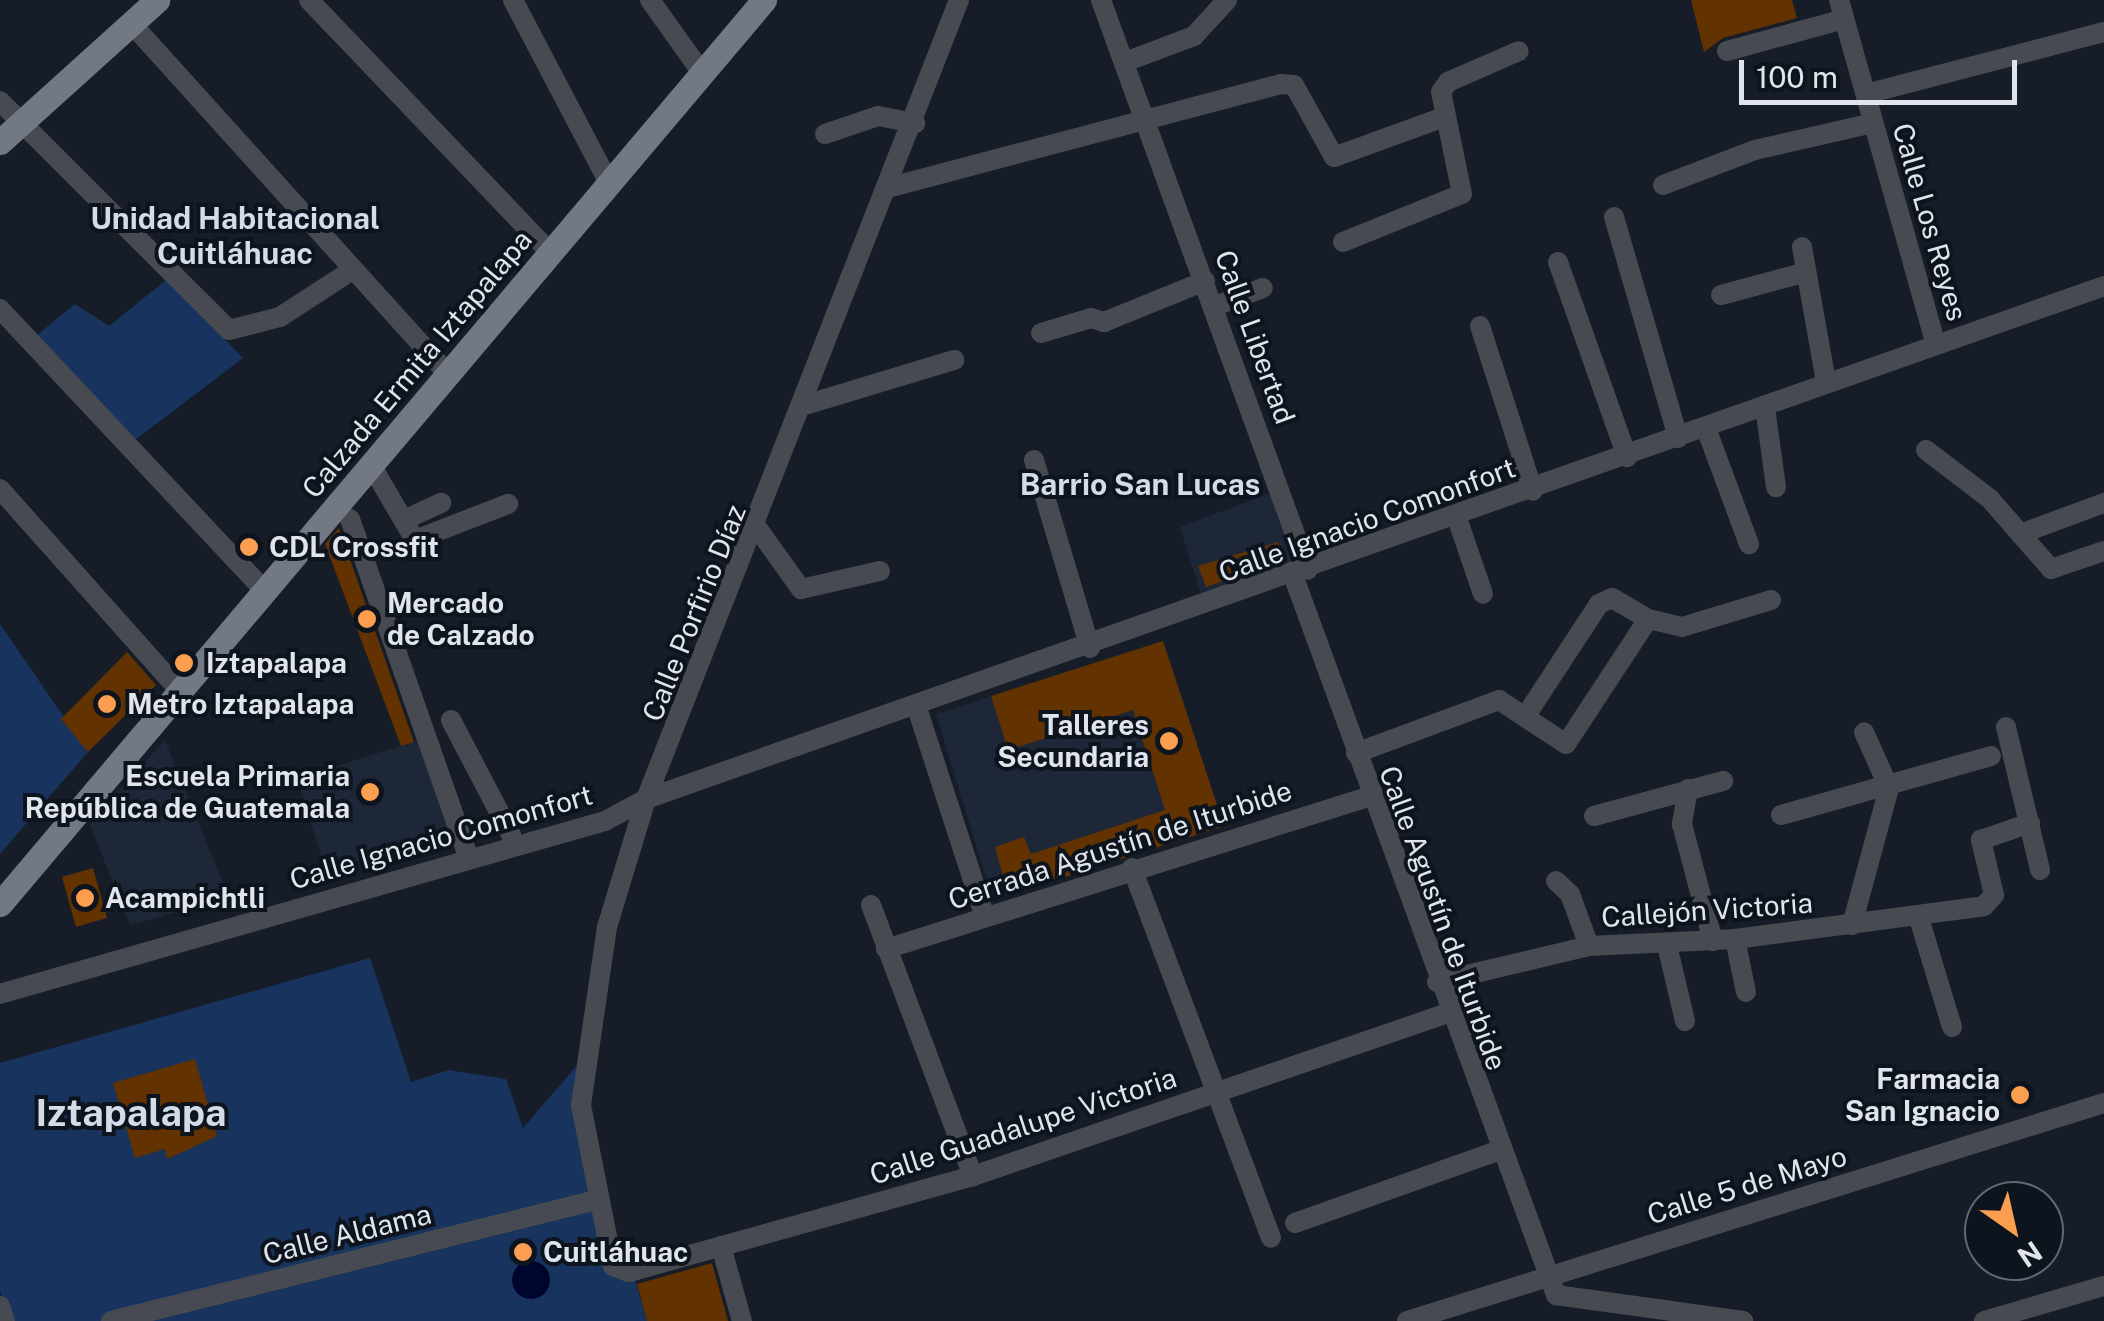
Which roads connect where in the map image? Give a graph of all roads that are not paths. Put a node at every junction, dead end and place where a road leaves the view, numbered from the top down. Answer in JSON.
{"nodes":[{"id":1,"x":156,"y":0,"type":"edge"},
{"id":2,"x":309,"y":0,"type":"edge"},
{"id":3,"x":513,"y":0,"type":"edge"},
{"id":4,"x":650,"y":0,"type":"edge"},
{"id":5,"x":764,"y":0,"type":"edge"},
{"id":6,"x":959,"y":0,"type":"edge"},
{"id":7,"x":1101,"y":0,"type":"edge"},
{"id":8,"x":1227,"y":0,"type":"edge"},
{"id":9,"x":1842,"y":10,"type":"edge"},
{"id":10,"x":131,"y":23,"type":"junction"},
{"id":11,"x":2104,"y":32,"type":"edge"},
{"id":12,"x":1520,"y":51,"type":"dead end"},
{"id":13,"x":1727,"y":51,"type":"dead end"},
{"id":14,"x":1125,"y":62,"type":"junction"},
{"id":15,"x":702,"y":73,"type":"junction"},
{"id":16,"x":1866,"y":94,"type":"junction"},
{"id":17,"x":0,"y":101,"type":"edge"},
{"id":18,"x":1444,"y":117,"type":"junction"},
{"id":19,"x":24,"y":120,"type":"junction"},
{"id":20,"x":915,"y":123,"type":"junction"},
{"id":21,"x":1149,"y":123,"type":"junction"},
{"id":22,"x":1873,"y":123,"type":"junction"},
{"id":23,"x":825,"y":134,"type":"dead end"},
{"id":24,"x":0,"y":142,"type":"edge"},
{"id":25,"x":609,"y":183,"type":"junction"},
{"id":26,"x":1663,"y":184,"type":"dead end"},
{"id":27,"x":891,"y":187,"type":"junction"},
{"id":28,"x":1614,"y":216,"type":"dead end"},
{"id":29,"x":1343,"y":242,"type":"dead end"},
{"id":30,"x":1802,"y":247,"type":"dead end"},
{"id":31,"x":550,"y":252,"type":"junction"},
{"id":32,"x":1558,"y":262,"type":"dead end"},
{"id":33,"x":352,"y":270,"type":"junction"},
{"id":34,"x":1803,"y":273,"type":"junction"},
{"id":35,"x":1206,"y":281,"type":"junction"},
{"id":36,"x":2104,"y":286,"type":"edge"},
{"id":37,"x":1263,"y":288,"type":"dead end"},
{"id":38,"x":1721,"y":295,"type":"dead end"},
{"id":39,"x":1215,"y":306,"type":"junction"},
{"id":40,"x":0,"y":309,"type":"edge"},
{"id":41,"x":1480,"y":326,"type":"dead end"},
{"id":42,"x":1042,"y":333,"type":"dead end"},
{"id":43,"x":1936,"y":344,"type":"junction"},
{"id":44,"x":954,"y":360,"type":"dead end"},
{"id":45,"x":448,"y":374,"type":"junction"},
{"id":46,"x":1826,"y":382,"type":"junction"},
{"id":47,"x":805,"y":405,"type":"junction"},
{"id":48,"x":1764,"y":407,"type":"junction"},
{"id":49,"x":1706,"y":428,"type":"junction"},
{"id":50,"x":1678,"y":438,"type":"junction"},
{"id":51,"x":1926,"y":450,"type":"dead end"},
{"id":52,"x":1626,"y":456,"type":"junction"},
{"id":53,"x":1034,"y":460,"type":"dead end"},
{"id":54,"x":370,"y":465,"type":"junction"},
{"id":55,"x":1776,"y":487,"type":"dead end"},
{"id":56,"x":0,"y":489,"type":"edge"},
{"id":57,"x":1533,"y":490,"type":"junction"},
{"id":58,"x":2104,"y":503,"type":"edge"},
{"id":59,"x":441,"y":504,"type":"dead end"},
{"id":60,"x":508,"y":504,"type":"dead end"},
{"id":61,"x":1457,"y":518,"type":"junction"},
{"id":62,"x":350,"y":520,"type":"dead end"},
{"id":63,"x":404,"y":520,"type":"junction"},
{"id":64,"x":758,"y":529,"type":"junction"},
{"id":65,"x":2020,"y":534,"type":"junction"},
{"id":66,"x":1749,"y":544,"type":"dead end"},
{"id":67,"x":2104,"y":551,"type":"edge"},
{"id":68,"x":880,"y":571,"type":"dead end"},
{"id":69,"x":1301,"y":573,"type":"junction"},
{"id":70,"x":264,"y":591,"type":"junction"},
{"id":71,"x":1483,"y":594,"type":"dead end"},
{"id":72,"x":1771,"y":600,"type":"dead end"},
{"id":73,"x":1648,"y":619,"type":"junction"},
{"id":74,"x":1090,"y":648,"type":"junction"},
{"id":75,"x":180,"y":691,"type":"junction"},
{"id":76,"x":917,"y":708,"type":"junction"},
{"id":77,"x":1525,"y":717,"type":"junction"},
{"id":78,"x":451,"y":720,"type":"dead end"},
{"id":79,"x":2006,"y":727,"type":"dead end"},
{"id":80,"x":1864,"y":732,"type":"dead end"},
{"id":81,"x":1356,"y":753,"type":"junction"},
{"id":82,"x":1991,"y":756,"type":"dead end"},
{"id":83,"x":1723,"y":781,"type":"dead end"},
{"id":84,"x":1889,"y":788,"type":"junction"},
{"id":85,"x":1688,"y":789,"type":"junction"},
{"id":86,"x":1371,"y":796,"type":"junction"},
{"id":87,"x":646,"y":799,"type":"junction"},
{"id":88,"x":622,"y":811,"type":"junction"},
{"id":89,"x":1781,"y":815,"type":"dead end"},
{"id":90,"x":1594,"y":816,"type":"dead end"},
{"id":91,"x":2030,"y":824,"type":"junction"},
{"id":92,"x":511,"y":836,"type":"junction"},
{"id":93,"x":467,"y":852,"type":"junction"},
{"id":94,"x":1132,"y":868,"type":"junction"},
{"id":95,"x":2040,"y":870,"type":"dead end"},
{"id":96,"x":1556,"y":880,"type":"dead end"},
{"id":97,"x":0,"y":904,"type":"edge"},
{"id":98,"x":871,"y":905,"type":"dead end"},
{"id":99,"x":1918,"y":915,"type":"junction"},
{"id":100,"x":984,"y":917,"type":"junction"},
{"id":101,"x":1852,"y":925,"type":"junction"},
{"id":102,"x":1736,"y":939,"type":"junction"},
{"id":103,"x":1713,"y":941,"type":"junction"},
{"id":104,"x":1668,"y":945,"type":"junction"},
{"id":105,"x":1589,"y":946,"type":"junction"},
{"id":106,"x":886,"y":949,"type":"junction"},
{"id":107,"x":0,"y":980,"type":"edge"},
{"id":108,"x":1437,"y":982,"type":"junction"},
{"id":109,"x":1746,"y":992,"type":"dead end"},
{"id":110,"x":0,"y":994,"type":"edge"},
{"id":111,"x":1448,"y":1013,"type":"junction"},
{"id":112,"x":1685,"y":1021,"type":"dead end"},
{"id":113,"x":1952,"y":1027,"type":"dead end"},
{"id":114,"x":1216,"y":1092,"type":"junction"},
{"id":115,"x":2104,"y":1103,"type":"edge"},
{"id":116,"x":1497,"y":1151,"type":"junction"},
{"id":117,"x":973,"y":1176,"type":"junction"},
{"id":118,"x":596,"y":1200,"type":"junction"},
{"id":119,"x":1296,"y":1223,"type":"dead end"},
{"id":120,"x":1271,"y":1238,"type":"dead end"},
{"id":121,"x":720,"y":1246,"type":"junction"},
{"id":122,"x":613,"y":1266,"type":"joint"},
{"id":123,"x":1548,"y":1276,"type":"junction"},
{"id":124,"x":2104,"y":1286,"type":"edge"},
{"id":125,"x":0,"y":1306,"type":"edge"},
{"id":126,"x":5,"y":1321,"type":"edge"},
{"id":127,"x":111,"y":1321,"type":"edge"},
{"id":128,"x":742,"y":1321,"type":"edge"},
{"id":129,"x":1407,"y":1321,"type":"edge"},
{"id":130,"x":1743,"y":1321,"type":"edge"},
{"id":131,"x":1984,"y":1321,"type":"edge"}],
"edges":[{"from":1,"to":10,"type":"main road"},
{"from":2,"to":31,"type":"street"},
{"from":3,"to":25,"type":"street"},
{"from":4,"to":15,"type":"street"},
{"from":5,"to":15,"type":"main road","name":"Calzada Ermita Iztapalapa"},
{"from":6,"to":20,"type":"street","name":"Calle Porfirio Díaz"},
{"from":7,"to":14,"type":"street","name":"Calle Libertad"},
{"from":8,"to":14,"type":"street"},
{"from":9,"to":13,"type":"street"},
{"from":9,"to":16,"type":"street","name":"Calle Los Reyes"},
{"from":10,"to":19,"type":"main road"},
{"from":10,"to":33,"type":"street"},
{"from":11,"to":16,"type":"street"},
{"from":12,"to":18,"type":"street"},
{"from":14,"to":21,"type":"street","name":"Calle Libertad"},
{"from":15,"to":25,"type":"main road","name":"Calzada Ermita Iztapalapa"},
{"from":16,"to":22,"type":"street","name":"Calle Los Reyes"},
{"from":17,"to":19,"type":"street"},
{"from":18,"to":21,"type":"street"},
{"from":18,"to":29,"type":"street"},
{"from":19,"to":24,"type":"main road"},
{"from":19,"to":33,"type":"street"},
{"from":20,"to":23,"type":"street"},
{"from":20,"to":27,"type":"street","name":"Calle Porfirio Díaz"},
{"from":21,"to":27,"type":"street"},
{"from":21,"to":35,"type":"street","name":"Calle Libertad"},
{"from":22,"to":26,"type":"street"},
{"from":22,"to":43,"type":"street","name":"Calle Los Reyes"},
{"from":25,"to":31,"type":"main road","name":"Calzada Ermita Iztapalapa"},
{"from":27,"to":47,"type":"street","name":"Calle Porfirio Díaz"},
{"from":28,"to":50,"type":"street"},
{"from":30,"to":34,"type":"street"},
{"from":31,"to":45,"type":"main road","name":"Calzada Ermita Iztapalapa"},
{"from":32,"to":52,"type":"street"},
{"from":33,"to":45,"type":"street"},
{"from":34,"to":38,"type":"street"},
{"from":34,"to":46,"type":"street"},
{"from":35,"to":39,"type":"street","name":"Calle Libertad"},
{"from":35,"to":42,"type":"street"},
{"from":36,"to":43,"type":"street","name":"Calle Ignacio Comonfort"},
{"from":37,"to":39,"type":"street"},
{"from":39,"to":69,"type":"street","name":"Calle Libertad"},
{"from":40,"to":70,"type":"street"},
{"from":41,"to":57,"type":"street"},
{"from":43,"to":46,"type":"street","name":"Calle Ignacio Comonfort"},
{"from":44,"to":47,"type":"street"},
{"from":45,"to":54,"type":"main road","name":"Calzada Ermita Iztapalapa"},
{"from":46,"to":48,"type":"street","name":"Calle Ignacio Comonfort"},
{"from":47,"to":64,"type":"street","name":"Calle Porfirio Díaz"},
{"from":48,"to":49,"type":"street","name":"Calle Ignacio Comonfort"},
{"from":48,"to":55,"type":"street"},
{"from":49,"to":50,"type":"street","name":"Calle Ignacio Comonfort"},
{"from":49,"to":66,"type":"street"},
{"from":50,"to":52,"type":"street","name":"Calle Ignacio Comonfort"},
{"from":51,"to":65,"type":"street"},
{"from":52,"to":57,"type":"street","name":"Calle Ignacio Comonfort"},
{"from":53,"to":74,"type":"street"},
{"from":54,"to":63,"type":"street"},
{"from":54,"to":70,"type":"main road","name":"Calzada Ermita Iztapalapa"},
{"from":56,"to":75,"type":"street"},
{"from":57,"to":61,"type":"street","name":"Calle Ignacio Comonfort"},
{"from":58,"to":65,"type":"street"},
{"from":59,"to":63,"type":"street"},
{"from":60,"to":63,"type":"street"},
{"from":61,"to":69,"type":"street","name":"Calle Ignacio Comonfort"},
{"from":61,"to":71,"type":"street"},
{"from":62,"to":93,"type":"street"},
{"from":64,"to":68,"type":"street"},
{"from":64,"to":87,"type":"street","name":"Calle Porfirio Díaz"},
{"from":65,"to":67,"type":"street"},
{"from":69,"to":74,"type":"street","name":"Calle Ignacio Comonfort"},
{"from":69,"to":81,"type":"street","name":"Calle Agustín de Iturbide"},
{"from":70,"to":75,"type":"main road","name":"Calzada Ermita Iztapalapa"},
{"from":72,"to":73,"type":"street"},
{"from":73,"to":77,"type":"street"},
{"from":73,"to":77,"type":"street"},
{"from":74,"to":76,"type":"street","name":"Calle Ignacio Comonfort"},
{"from":75,"to":97,"type":"main road","name":"Calzada Ermita Iztapalapa"},
{"from":76,"to":87,"type":"street","name":"Calle Ignacio Comonfort"},
{"from":76,"to":100,"type":"street"},
{"from":77,"to":81,"type":"street"},
{"from":78,"to":92,"type":"street"},
{"from":79,"to":91,"type":"street"},
{"from":80,"to":84,"type":"street"},
{"from":81,"to":86,"type":"street","name":"Calle Agustín de Iturbide"},
{"from":82,"to":84,"type":"street"},
{"from":83,"to":85,"type":"street"},
{"from":84,"to":89,"type":"street"},
{"from":84,"to":101,"type":"street"},
{"from":85,"to":90,"type":"street"},
{"from":85,"to":103,"type":"street"},
{"from":86,"to":94,"type":"street","name":"Cerrada Agustín de Iturbide"},
{"from":86,"to":108,"type":"street","name":"Calle Agustín de Iturbide"},
{"from":87,"to":88,"type":"street","name":"Calle Ignacio Comonfort"},
{"from":87,"to":118,"type":"street","name":"Calle Porfirio Díaz"},
{"from":88,"to":92,"type":"street","name":"Calle Ignacio Comonfort"},
{"from":88,"to":93,"type":"street","name":"Calle Ignacio Comonfort"},
{"from":91,"to":95,"type":"street"},
{"from":91,"to":99,"type":"street","name":"Callejón Victoria"},
{"from":92,"to":93,"type":"street","name":"Calle Ignacio Comonfort"},
{"from":93,"to":107,"type":"street","name":"Calle Ignacio Comonfort"},
{"from":93,"to":110,"type":"street","name":"Calle Ignacio Comonfort"},
{"from":94,"to":100,"type":"street","name":"Cerrada Agustín de Iturbide"},
{"from":94,"to":114,"type":"street"},
{"from":96,"to":105,"type":"street"},
{"from":98,"to":106,"type":"street"},
{"from":99,"to":101,"type":"street","name":"Callejón Victoria"},
{"from":99,"to":113,"type":"street"},
{"from":100,"to":106,"type":"street","name":"Cerrada Agustín de Iturbide"},
{"from":101,"to":102,"type":"street","name":"Callejón Victoria"},
{"from":102,"to":103,"type":"street","name":"Callejón Victoria"},
{"from":102,"to":109,"type":"street"},
{"from":103,"to":104,"type":"street","name":"Callejón Victoria"},
{"from":104,"to":105,"type":"street","name":"Callejón Victoria"},
{"from":104,"to":112,"type":"street"},
{"from":105,"to":108,"type":"street","name":"Callejón Victoria"},
{"from":106,"to":117,"type":"street"},
{"from":108,"to":111,"type":"street","name":"Calle Agustín de Iturbide"},
{"from":111,"to":114,"type":"street","name":"Calle Guadalupe Victoria"},
{"from":111,"to":116,"type":"street","name":"Calle Agustín de Iturbide"},
{"from":114,"to":117,"type":"street","name":"Calle Guadalupe Victoria"},
{"from":114,"to":120,"type":"street"},
{"from":115,"to":123,"type":"street","name":"Calle 5 de Mayo"},
{"from":116,"to":119,"type":"street"},
{"from":116,"to":123,"type":"street","name":"Calle Agustín de Iturbide"},
{"from":117,"to":121,"type":"street","name":"Calle Guadalupe Victoria"},
{"from":118,"to":122,"type":"street","name":"Calle Porfirio Díaz"},
{"from":118,"to":127,"type":"street","name":"Calle Aldama"},
{"from":121,"to":122,"type":"street","name":"Calle Guadalupe Victoria"},
{"from":121,"to":128,"type":"street"},
{"from":123,"to":129,"type":"street","name":"Calle 5 de Mayo"},
{"from":123,"to":130,"type":"street"},
{"from":124,"to":131,"type":"street"},
{"from":125,"to":126,"type":"street"}]}
